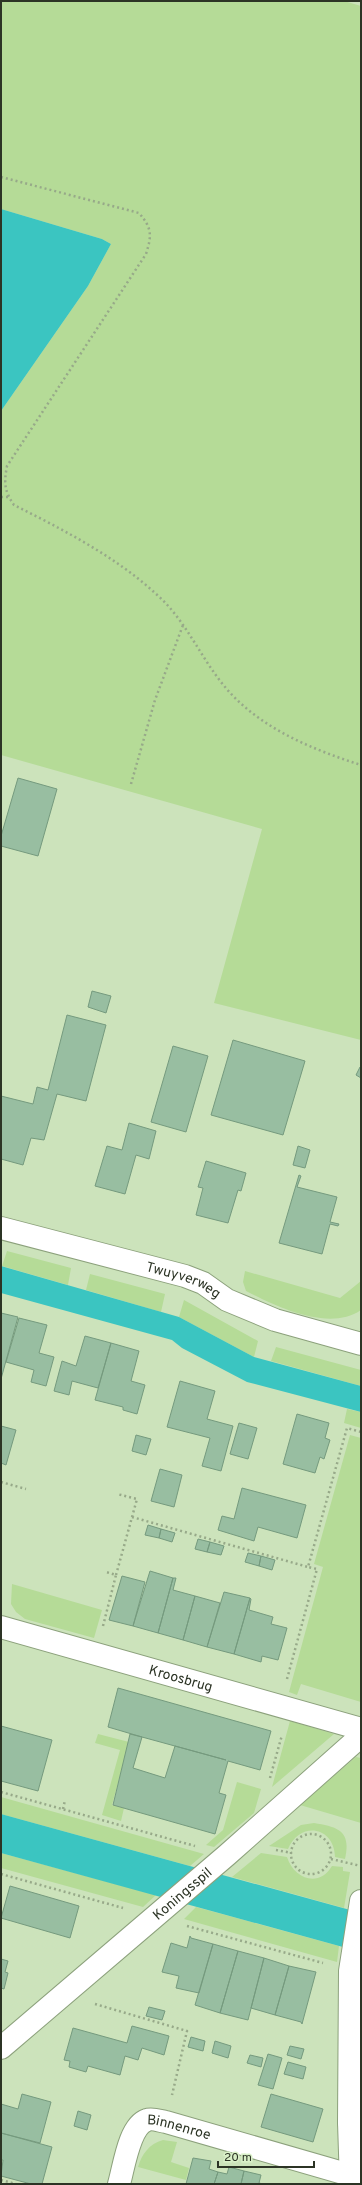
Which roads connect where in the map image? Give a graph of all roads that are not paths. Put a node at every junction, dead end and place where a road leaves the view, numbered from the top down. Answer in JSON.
{"nodes":[{"id":1,"x":1,"y":1228,"type":"edge"},
{"id":2,"x":361,"y":1344,"type":"edge"},
{"id":3,"x":1,"y":1626,"type":"edge"},
{"id":4,"x":361,"y":1729,"type":"edge"},
{"id":5,"x":361,"y":1736,"type":"edge"},
{"id":6,"x":361,"y":1901,"type":"edge"},
{"id":7,"x":1,"y":2047,"type":"edge"},
{"id":8,"x":355,"y":2124,"type":"edge"},
{"id":9,"x":350,"y":2180,"type":"edge"},
{"id":10,"x":119,"y":2184,"type":"edge"}],
"edges":[{"from":1,"to":2,"type":"street","name":"Twuyverweg"},
{"from":3,"to":4,"type":"street","name":"Kroosbrug"},
{"from":5,"to":7,"type":"street","name":"Koningsspil"},
{"from":6,"to":8,"type":"street"},
{"from":8,"to":9,"type":"street"},
{"from":9,"to":10,"type":"street","name":"Binnenroe"}]}
